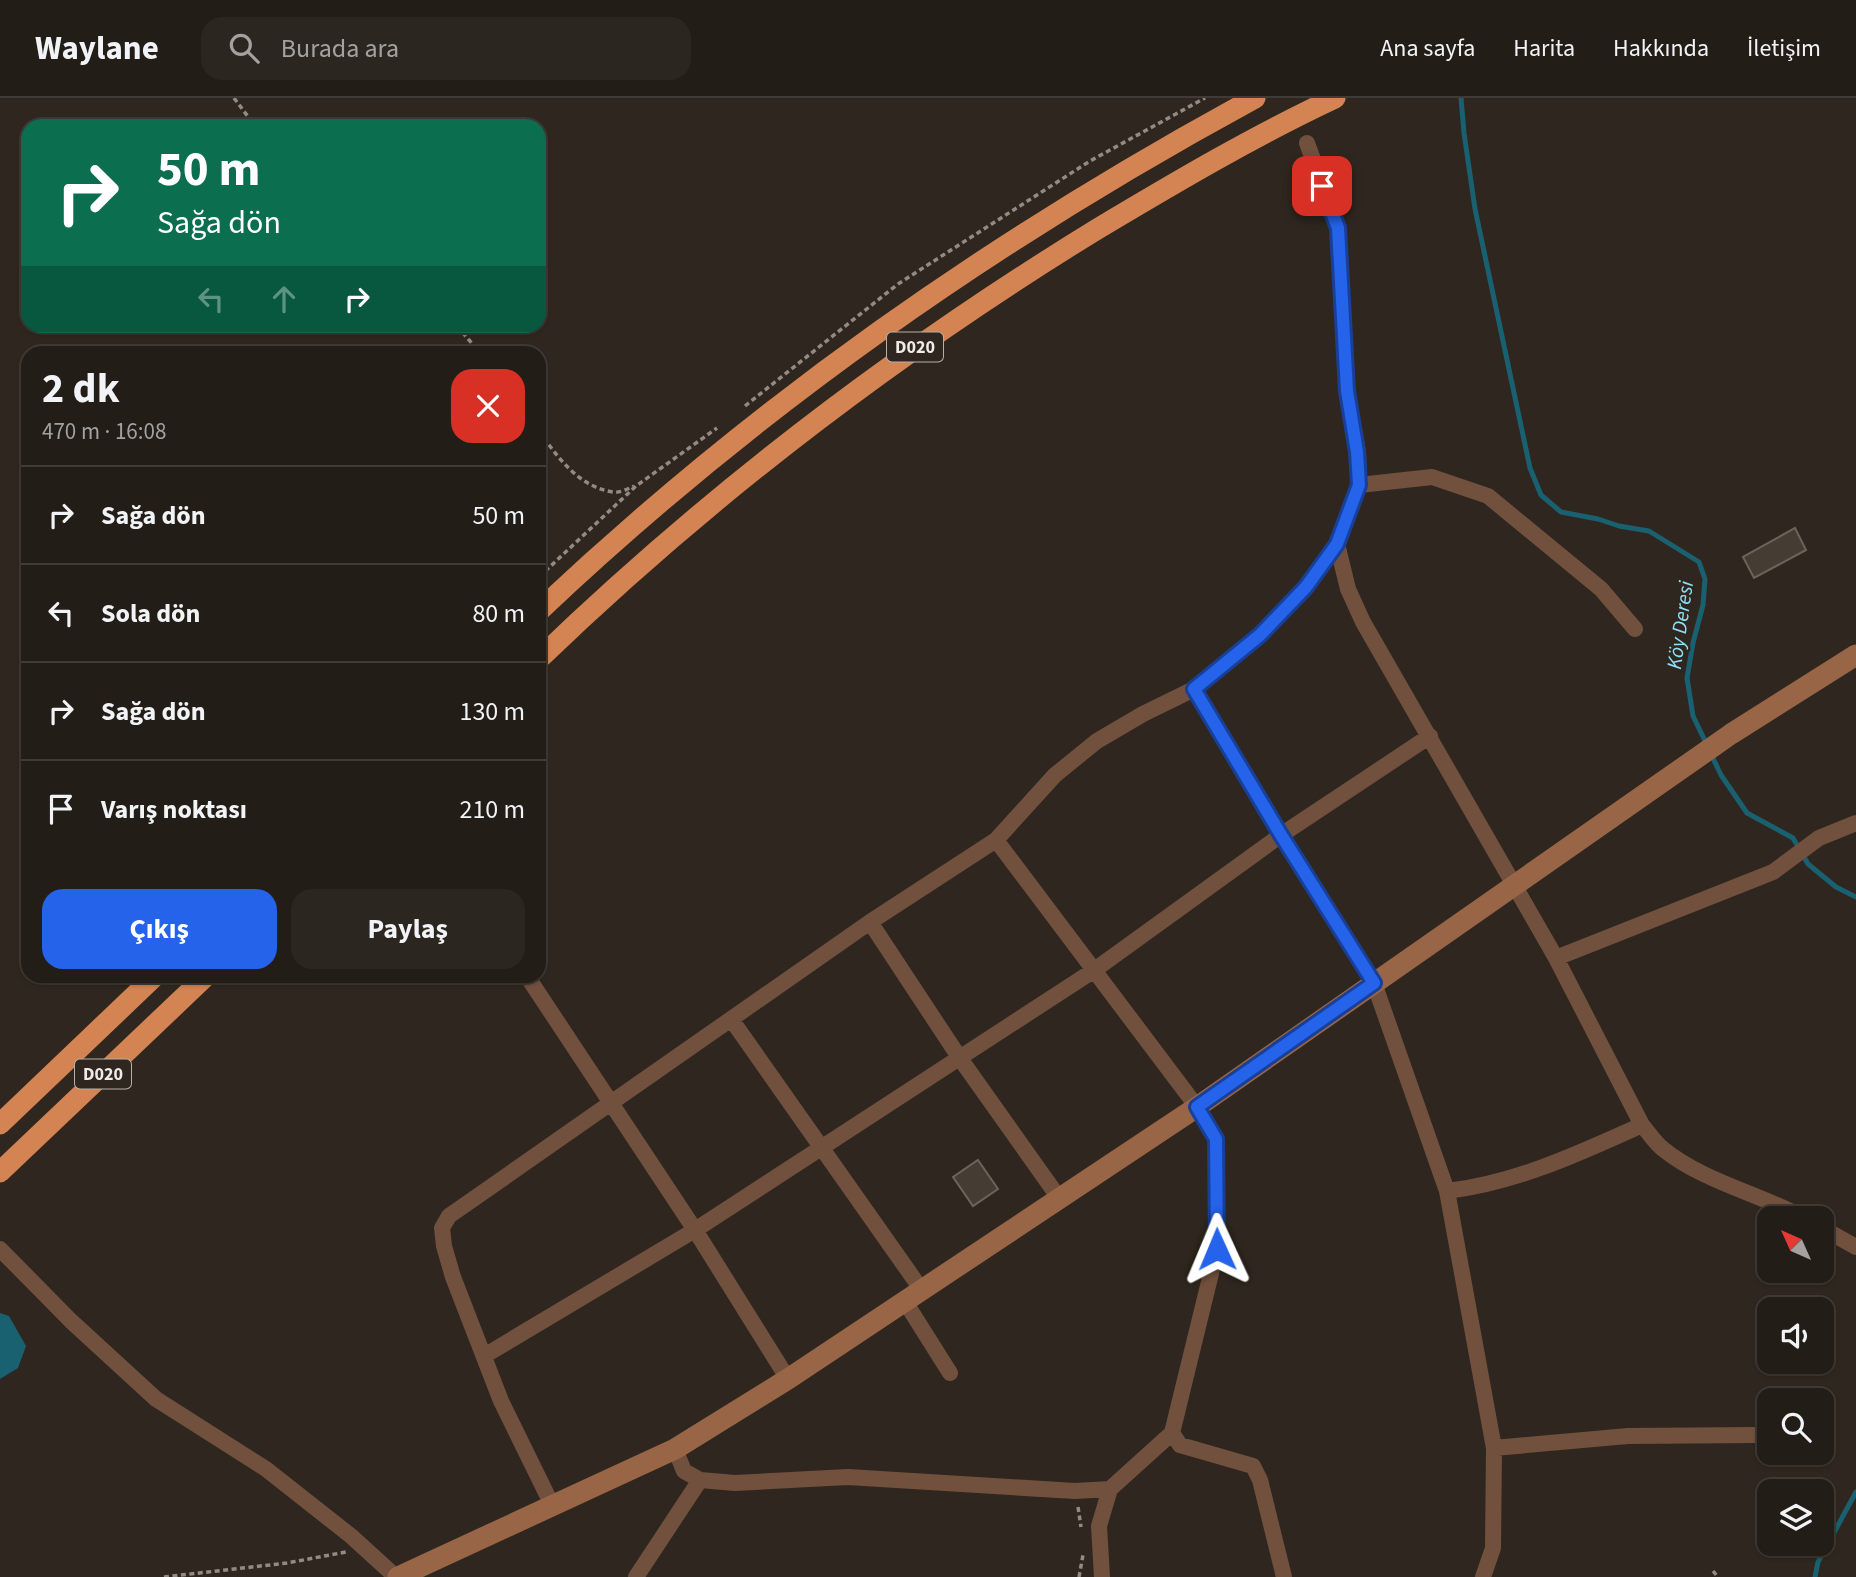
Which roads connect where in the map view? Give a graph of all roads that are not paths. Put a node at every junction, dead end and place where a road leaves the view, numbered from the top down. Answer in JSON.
{"nodes":[{"id":1,"x":1255,"y":98,"type":"edge"},
{"id":2,"x":1335,"y":98,"type":"edge"},
{"id":3,"x":1307,"y":143,"type":"dead end"},
{"id":4,"x":1359,"y":485,"type":"junction"},
{"id":5,"x":1337,"y":544,"type":"junction"},
{"id":6,"x":546,"y":605,"type":"edge"},
{"id":7,"x":1635,"y":629,"type":"dead end"},
{"id":8,"x":546,"y":653,"type":"edge"},
{"id":9,"x":1856,"y":655,"type":"edge"},
{"id":10,"x":1194,"y":689,"type":"junction"},
{"id":11,"x":1430,"y":736,"type":"junction"},
{"id":12,"x":1856,"y":823,"type":"edge"},
{"id":13,"x":1281,"y":835,"type":"junction"},
{"id":14,"x":996,"y":840,"type":"junction"},
{"id":15,"x":1514,"y":884,"type":"junction"},
{"id":16,"x":870,"y":922,"type":"junction"},
{"id":17,"x":1556,"y":957,"type":"junction"},
{"id":18,"x":1093,"y":971,"type":"junction"},
{"id":19,"x":148,"y":983,"type":"edge"},
{"id":20,"x":199,"y":983,"type":"edge"},
{"id":21,"x":532,"y":983,"type":"edge"},
{"id":22,"x":1374,"y":983,"type":"junction"},
{"id":23,"x":731,"y":1019,"type":"junction"},
{"id":24,"x":960,"y":1057,"type":"junction"},
{"id":25,"x":610,"y":1102,"type":"junction"},
{"id":26,"x":1197,"y":1107,"type":"junction"},
{"id":27,"x":0,"y":1124,"type":"edge"},
{"id":28,"x":1642,"y":1125,"type":"junction"},
{"id":29,"x":821,"y":1147,"type":"junction"},
{"id":30,"x":0,"y":1172,"type":"edge"},
{"id":31,"x":1447,"y":1191,"type":"junction"},
{"id":32,"x":1059,"y":1198,"type":"junction"},
{"id":33,"x":1783,"y":1206,"type":"edge"},
{"id":34,"x":695,"y":1230,"type":"junction"},
{"id":35,"x":1834,"y":1235,"type":"edge"},
{"id":36,"x":1856,"y":1247,"type":"edge"},
{"id":37,"x":0,"y":1249,"type":"edge"},
{"id":38,"x":913,"y":1295,"type":"junction"},
{"id":39,"x":484,"y":1356,"type":"junction"},
{"id":40,"x":950,"y":1373,"type":"dead end"},
{"id":41,"x":788,"y":1379,"type":"junction"},
{"id":42,"x":1172,"y":1433,"type":"junction"},
{"id":43,"x":1755,"y":1435,"type":"dead end"},
{"id":44,"x":1494,"y":1448,"type":"junction"},
{"id":45,"x":675,"y":1449,"type":"junction"},
{"id":46,"x":700,"y":1480,"type":"junction"},
{"id":47,"x":1110,"y":1489,"type":"junction"},
{"id":48,"x":552,"y":1505,"type":"junction"},
{"id":49,"x":397,"y":1577,"type":"edge"},
{"id":50,"x":636,"y":1577,"type":"edge"},
{"id":51,"x":1102,"y":1577,"type":"edge"},
{"id":52,"x":1284,"y":1577,"type":"edge"},
{"id":53,"x":1483,"y":1577,"type":"edge"}],
"edges":[{"from":1,"to":6,"type":"highway","number":"D020"},
{"from":2,"to":8,"type":"highway","number":"D020"},
{"from":3,"to":4,"type":"street"},
{"from":4,"to":5,"type":"street"},
{"from":4,"to":7,"type":"street"},
{"from":5,"to":10,"type":"street"},
{"from":5,"to":11,"type":"street"},
{"from":9,"to":15,"type":"street"},
{"from":10,"to":13,"type":"street"},
{"from":10,"to":14,"type":"street"},
{"from":11,"to":13,"type":"street"},
{"from":11,"to":15,"type":"street"},
{"from":12,"to":17,"type":"street"},
{"from":13,"to":18,"type":"street"},
{"from":13,"to":22,"type":"street"},
{"from":14,"to":16,"type":"street"},
{"from":14,"to":18,"type":"street"},
{"from":15,"to":17,"type":"street"},
{"from":15,"to":22,"type":"street"},
{"from":16,"to":23,"type":"street"},
{"from":16,"to":24,"type":"street"},
{"from":17,"to":28,"type":"street"},
{"from":18,"to":24,"type":"street"},
{"from":18,"to":26,"type":"street"},
{"from":19,"to":27,"type":"highway","number":"D020"},
{"from":20,"to":30,"type":"highway","number":"D020"},
{"from":21,"to":25,"type":"street"},
{"from":22,"to":26,"type":"street"},
{"from":22,"to":31,"type":"street"},
{"from":23,"to":25,"type":"street"},
{"from":23,"to":29,"type":"street"},
{"from":24,"to":29,"type":"street"},
{"from":24,"to":32,"type":"street"},
{"from":25,"to":34,"type":"street"},
{"from":25,"to":39,"type":"street"},
{"from":26,"to":32,"type":"street"},
{"from":26,"to":42,"type":"street"},
{"from":28,"to":31,"type":"street"},
{"from":28,"to":33,"type":"street"},
{"from":29,"to":34,"type":"street"},
{"from":29,"to":38,"type":"street"},
{"from":31,"to":44,"type":"street"},
{"from":32,"to":38,"type":"street"},
{"from":34,"to":39,"type":"street"},
{"from":34,"to":41,"type":"street"},
{"from":35,"to":36,"type":"street"},
{"from":37,"to":49,"type":"street"},
{"from":38,"to":40,"type":"street"},
{"from":38,"to":41,"type":"street"},
{"from":39,"to":48,"type":"street"},
{"from":41,"to":45,"type":"street"},
{"from":42,"to":47,"type":"street"},
{"from":42,"to":52,"type":"street"},
{"from":43,"to":44,"type":"street"},
{"from":44,"to":53,"type":"street"},
{"from":45,"to":46,"type":"street"},
{"from":45,"to":48,"type":"street"},
{"from":46,"to":47,"type":"street"},
{"from":46,"to":50,"type":"street"},
{"from":47,"to":51,"type":"street"},
{"from":48,"to":49,"type":"street"}]}
